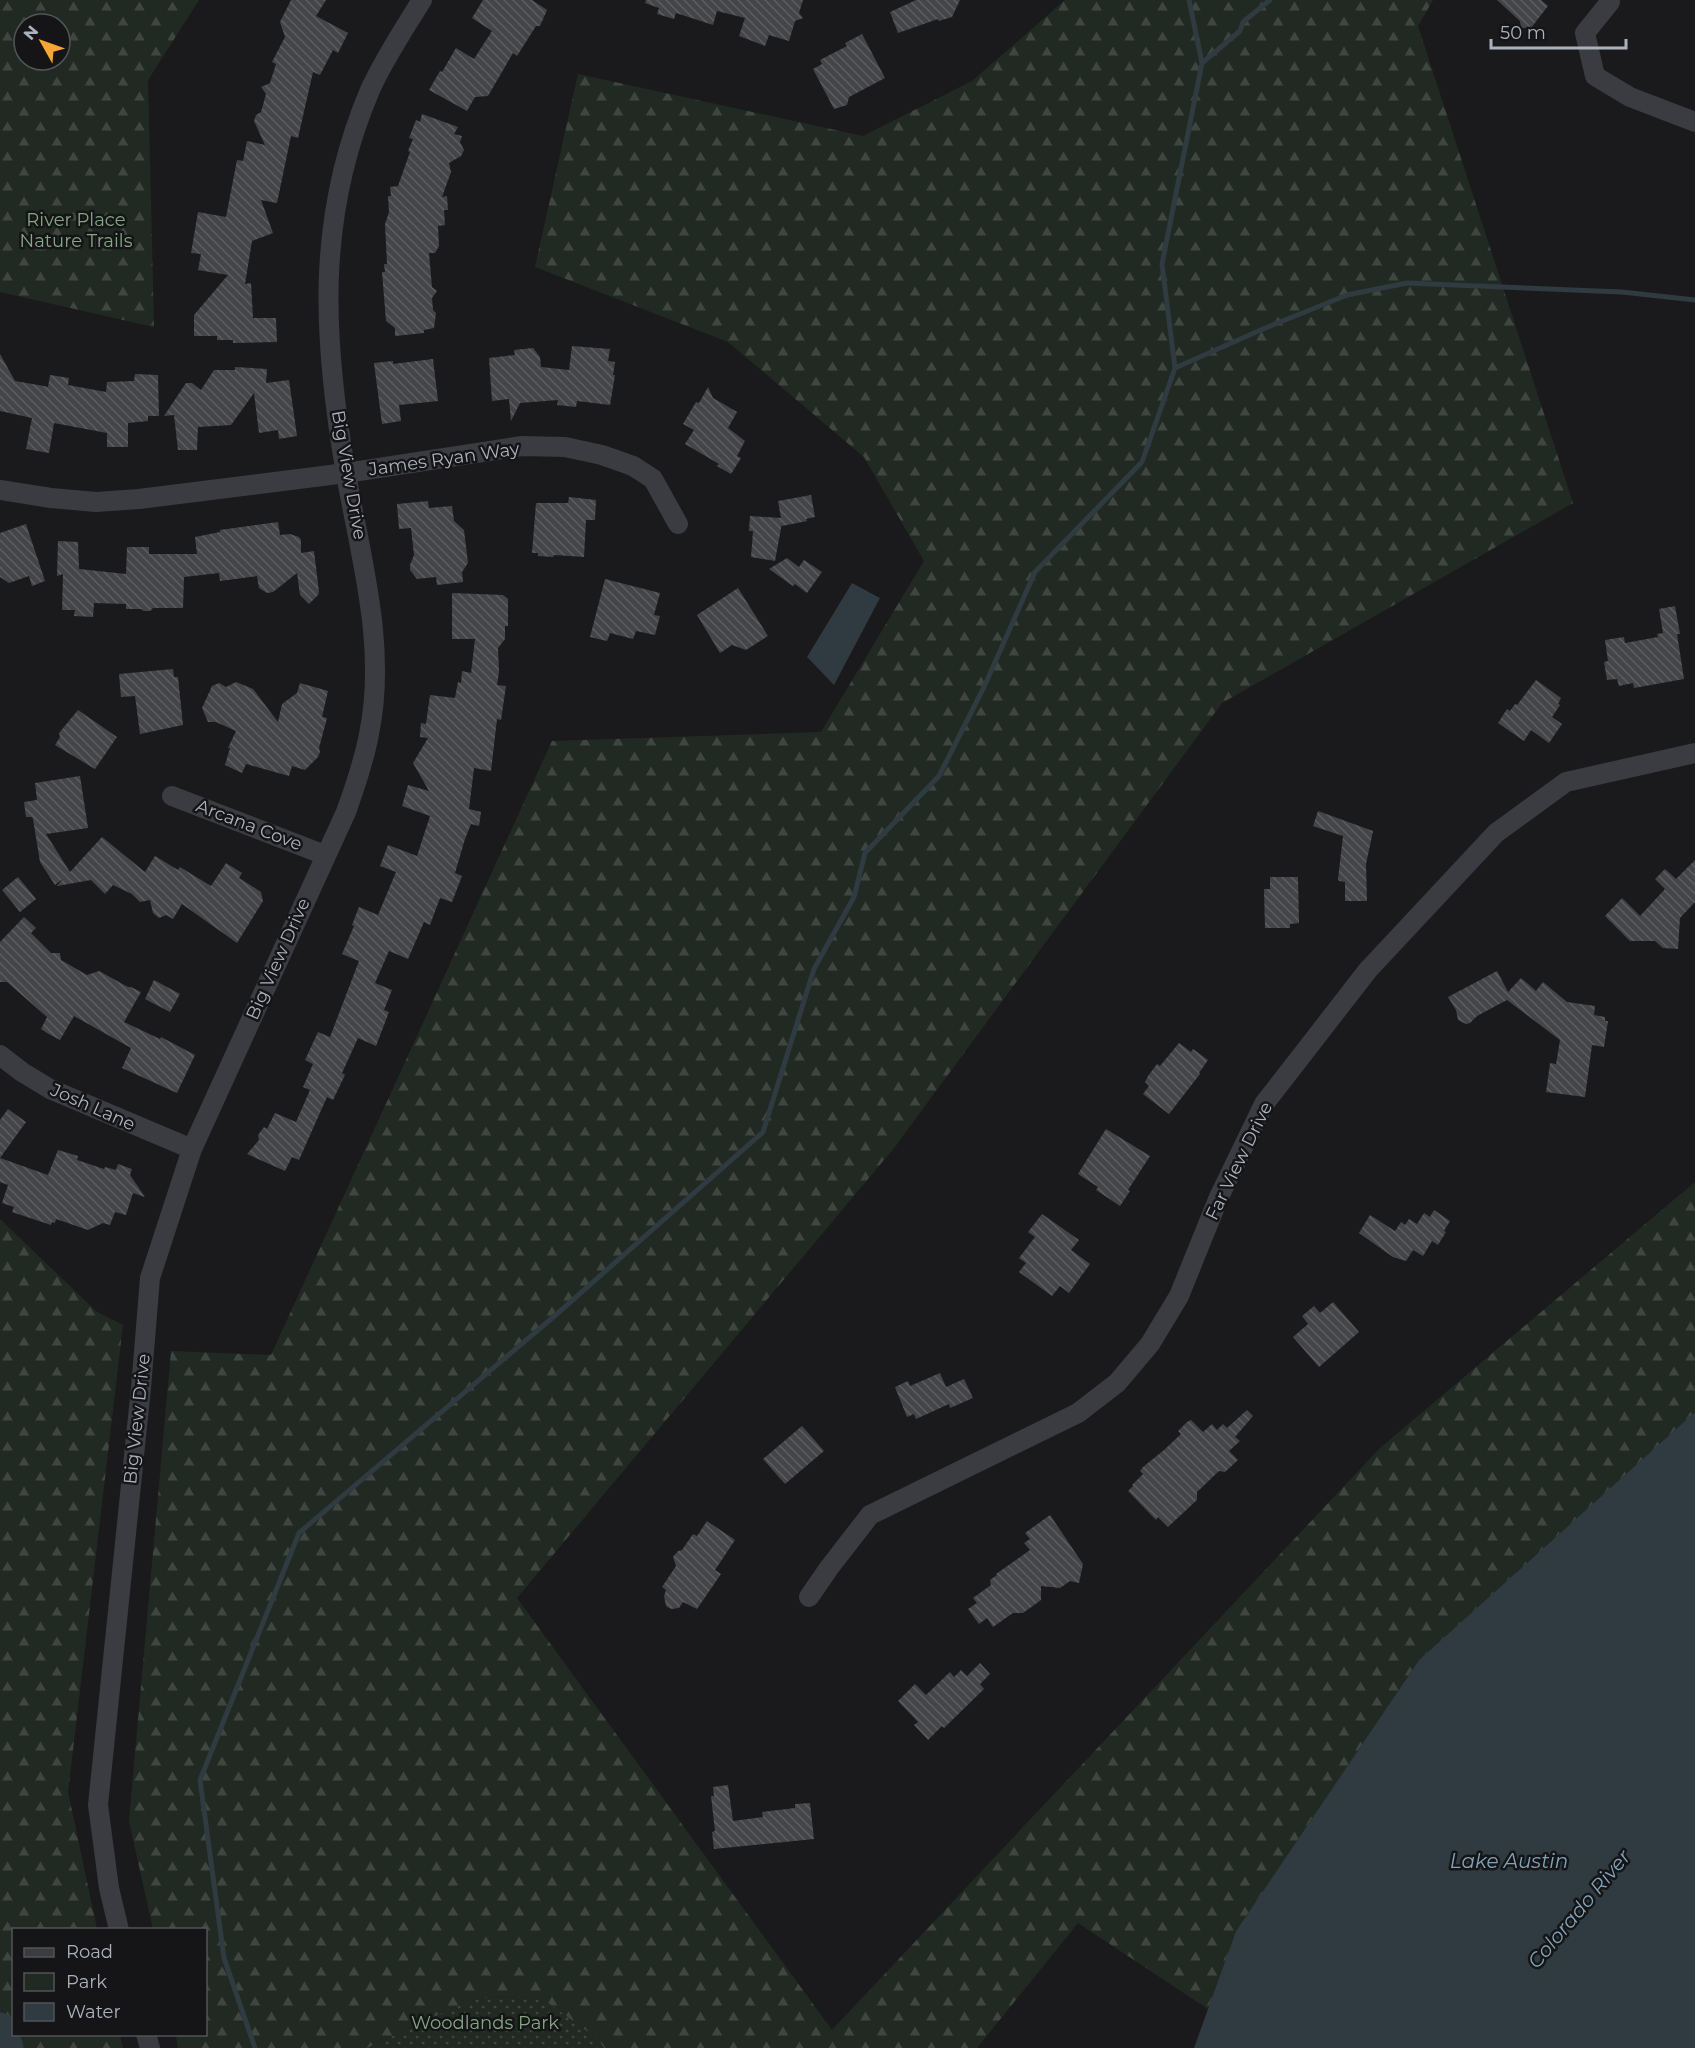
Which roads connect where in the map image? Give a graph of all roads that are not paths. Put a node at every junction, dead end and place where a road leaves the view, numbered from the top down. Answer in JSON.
{"nodes":[{"id":1,"x":422,"y":0,"type":"edge"},
{"id":2,"x":1610,"y":2,"type":"dead end"},
{"id":3,"x":1695,"y":122,"type":"edge"},
{"id":4,"x":346,"y":473,"type":"junction"},
{"id":5,"x":0,"y":490,"type":"edge"},
{"id":6,"x":678,"y":524,"type":"dead end"},
{"id":7,"x":1695,"y":753,"type":"edge"},
{"id":8,"x":172,"y":796,"type":"dead end"},
{"id":9,"x":325,"y":855,"type":"junction"},
{"id":10,"x":0,"y":1055,"type":"edge"},
{"id":11,"x":192,"y":1149,"type":"junction"},
{"id":12,"x":809,"y":1597,"type":"dead end"},
{"id":13,"x":119,"y":1928,"type":"edge"}],
"edges":[{"from":1,"to":4,"type":"street","name":"Big View Drive"},
{"from":2,"to":3,"type":"street"},
{"from":4,"to":5,"type":"street","name":"James Ryan Way"},
{"from":4,"to":6,"type":"street","name":"James Ryan Way"},
{"from":4,"to":9,"type":"street","name":"Big View Drive"},
{"from":7,"to":12,"type":"street","name":"Far View Drive"},
{"from":8,"to":9,"type":"street","name":"Arcana Cove"},
{"from":9,"to":11,"type":"street","name":"Big View Drive"},
{"from":10,"to":11,"type":"street","name":"Josh Lane"},
{"from":11,"to":13,"type":"street","name":"Big View Drive"}]}
